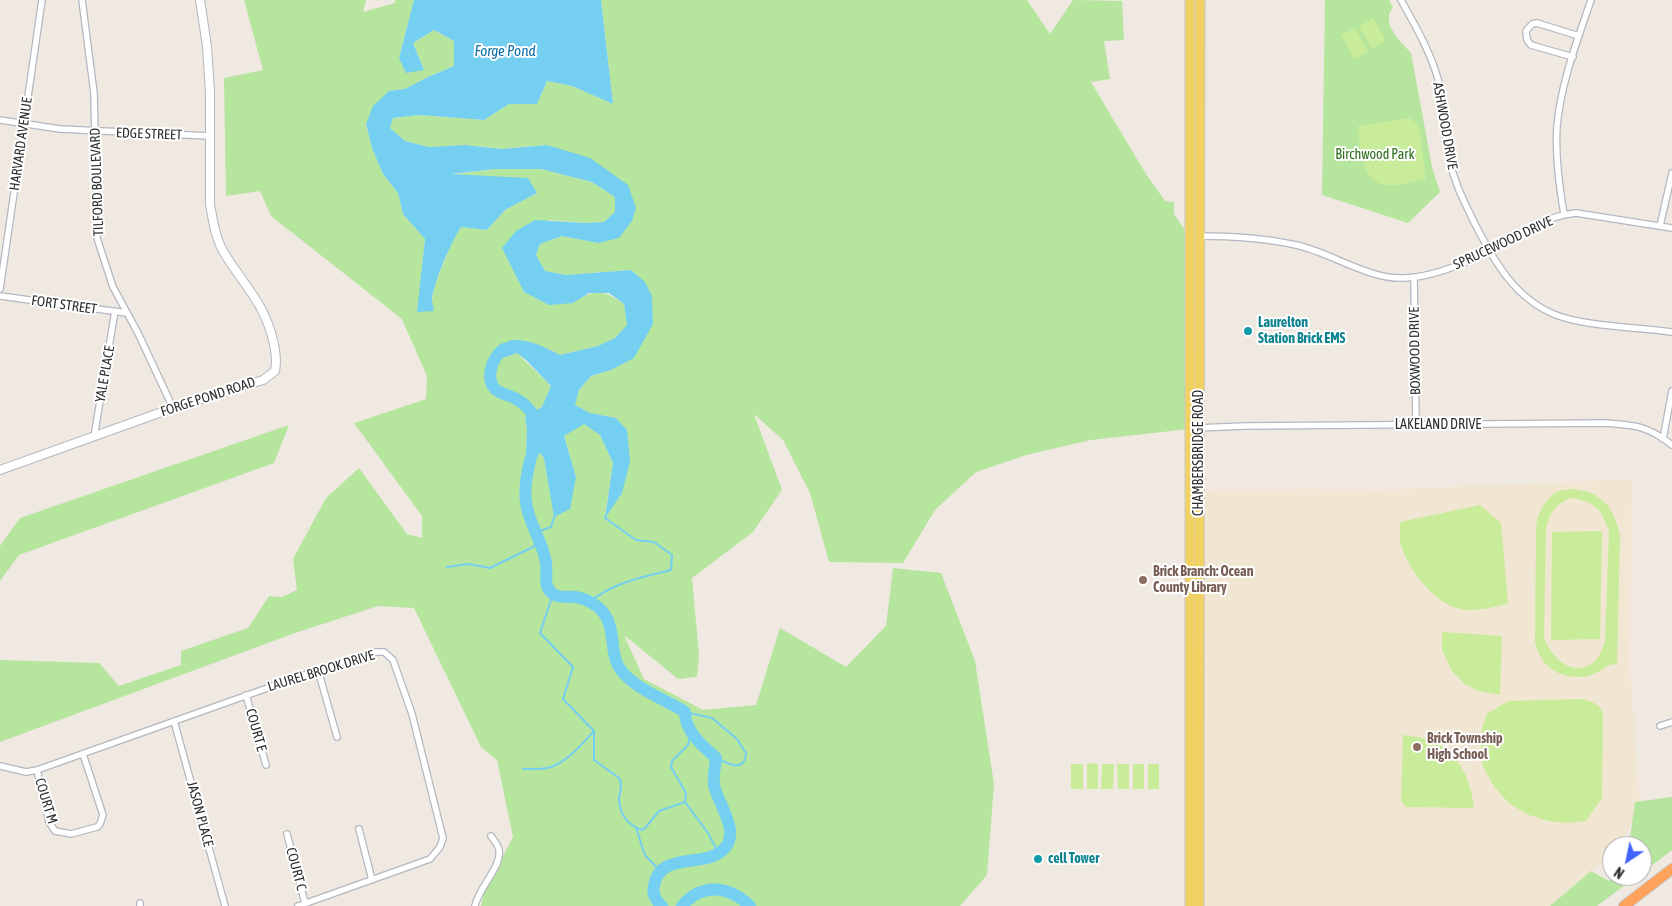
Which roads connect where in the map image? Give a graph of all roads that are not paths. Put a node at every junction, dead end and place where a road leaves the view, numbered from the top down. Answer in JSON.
{"nodes":[{"id":1,"x":42,"y":0,"type":"edge"},
{"id":2,"x":82,"y":0,"type":"edge"},
{"id":3,"x":200,"y":0,"type":"edge"},
{"id":4,"x":1190,"y":0,"type":"edge"},
{"id":5,"x":1200,"y":0,"type":"edge"},
{"id":6,"x":1401,"y":0,"type":"edge"},
{"id":7,"x":1590,"y":0,"type":"edge"},
{"id":8,"x":1579,"y":36,"type":"junction"},
{"id":9,"x":1573,"y":57,"type":"junction"},
{"id":10,"x":0,"y":120,"type":"edge"},
{"id":11,"x":24,"y":123,"type":"junction"},
{"id":12,"x":95,"y":131,"type":"junction"},
{"id":13,"x":210,"y":136,"type":"junction"},
{"id":14,"x":1672,"y":173,"type":"edge"},
{"id":15,"x":1564,"y":214,"type":"junction"},
{"id":16,"x":1660,"y":226,"type":"junction"},
{"id":17,"x":1672,"y":228,"type":"edge"},
{"id":18,"x":1189,"y":236,"type":"junction"},
{"id":19,"x":1199,"y":236,"type":"junction"},
{"id":20,"x":1489,"y":251,"type":"junction"},
{"id":21,"x":1414,"y":277,"type":"junction"},
{"id":22,"x":0,"y":289,"type":"edge"},
{"id":23,"x":0,"y":296,"type":"edge"},
{"id":24,"x":115,"y":312,"type":"junction"},
{"id":25,"x":127,"y":313,"type":"junction"},
{"id":26,"x":1672,"y":332,"type":"edge"},
{"id":27,"x":1672,"y":392,"type":"edge"},
{"id":28,"x":173,"y":408,"type":"junction"},
{"id":29,"x":1416,"y":425,"type":"junction"},
{"id":30,"x":1198,"y":428,"type":"junction"},
{"id":31,"x":94,"y":436,"type":"junction"},
{"id":32,"x":1663,"y":439,"type":"junction"},
{"id":33,"x":1672,"y":445,"type":"edge"},
{"id":34,"x":0,"y":470,"type":"edge"},
{"id":35,"x":318,"y":670,"type":"junction"},
{"id":36,"x":246,"y":694,"type":"junction"},
{"id":37,"x":174,"y":721,"type":"junction"},
{"id":38,"x":1672,"y":722,"type":"edge"},
{"id":39,"x":1660,"y":726,"type":"dead end"},
{"id":40,"x":337,"y":737,"type":"dead end"},
{"id":41,"x":83,"y":754,"type":"junction"},
{"id":42,"x":266,"y":765,"type":"dead end"},
{"id":43,"x":0,"y":766,"type":"edge"},
{"id":44,"x":37,"y":770,"type":"junction"},
{"id":45,"x":359,"y":829,"type":"dead end"},
{"id":46,"x":287,"y":834,"type":"dead end"},
{"id":47,"x":491,"y":836,"type":"dead end"},
{"id":48,"x":1672,"y":869,"type":"edge"},
{"id":49,"x":372,"y":880,"type":"junction"},
{"id":50,"x":305,"y":903,"type":"junction"},
{"id":51,"x":225,"y":906,"type":"edge"},
{"id":52,"x":298,"y":906,"type":"edge"},
{"id":53,"x":475,"y":906,"type":"edge"},
{"id":54,"x":1190,"y":906,"type":"edge"},
{"id":55,"x":1199,"y":906,"type":"edge"},
{"id":56,"x":1624,"y":906,"type":"edge"}],
"edges":[{"from":1,"to":11,"type":"street","name":"HARVARD AVENUE"},
{"from":2,"to":12,"type":"street","name":"TILFORD BOULEVARD"},
{"from":3,"to":13,"type":"street","name":"FORGE POND ROAD"},
{"from":4,"to":18,"type":"main road","name":"CHAMBERSBRIDGE ROAD"},
{"from":5,"to":19,"type":"main road","name":"CHAMBERSBRIDGE ROAD"},
{"from":6,"to":20,"type":"street","name":"ASHWOOD DRIVE"},
{"from":7,"to":8,"type":"street"},
{"from":8,"to":9,"type":"street"},
{"from":8,"to":9,"type":"street"},
{"from":9,"to":15,"type":"street"},
{"from":10,"to":11,"type":"street","name":"EDGE STREET"},
{"from":11,"to":12,"type":"street","name":"EDGE STREET"},
{"from":11,"to":22,"type":"street","name":"HARVARD AVENUE"},
{"from":12,"to":13,"type":"street","name":"EDGE STREET"},
{"from":12,"to":25,"type":"street","name":"TILFORD BOULEVARD"},
{"from":13,"to":28,"type":"street","name":"FORGE POND ROAD"},
{"from":14,"to":16,"type":"street"},
{"from":15,"to":16,"type":"street","name":"SPRUCEWOOD DRIVE"},
{"from":15,"to":20,"type":"street","name":"SPRUCEWOOD DRIVE"},
{"from":16,"to":17,"type":"street","name":"SPRUCEWOOD DRIVE"},
{"from":18,"to":19,"type":"street","name":"SPRUCEWOOD DRIVE"},
{"from":18,"to":54,"type":"main road","name":"CHAMBERSBRIDGE ROAD"},
{"from":19,"to":21,"type":"street","name":"SPRUCEWOOD DRIVE"},
{"from":19,"to":30,"type":"main road","name":"CHAMBERSBRIDGE ROAD"},
{"from":20,"to":21,"type":"street","name":"SPRUCEWOOD DRIVE"},
{"from":20,"to":26,"type":"street","name":"ASHWOOD DRIVE"},
{"from":21,"to":29,"type":"street","name":"BOXWOOD DRIVE"},
{"from":23,"to":24,"type":"street","name":"FORT STREET"},
{"from":24,"to":25,"type":"street","name":"FORT STREET"},
{"from":24,"to":31,"type":"street","name":"YALE PLACE"},
{"from":25,"to":28,"type":"street","name":"TILFORD BOULEVARD"},
{"from":27,"to":32,"type":"street"},
{"from":28,"to":31,"type":"street","name":"FORGE POND ROAD"},
{"from":29,"to":30,"type":"street","name":"LAKELAND DRIVE"},
{"from":29,"to":32,"type":"street","name":"LAKELAND DRIVE"},
{"from":30,"to":55,"type":"main road","name":"CHAMBERSBRIDGE ROAD"},
{"from":31,"to":34,"type":"street","name":"FORGE POND ROAD"},
{"from":32,"to":33,"type":"street","name":"LAKELAND DRIVE"},
{"from":35,"to":36,"type":"street","name":"LAUREL BROOK DRIVE"},
{"from":35,"to":40,"type":"street"},
{"from":35,"to":49,"type":"street","name":"LAUREL BROOK DRIVE"},
{"from":36,"to":37,"type":"street","name":"LAUREL BROOK DRIVE"},
{"from":36,"to":42,"type":"street","name":"COURT E"},
{"from":37,"to":41,"type":"street","name":"LAUREL BROOK DRIVE"},
{"from":37,"to":51,"type":"street","name":"JASON PLACE"},
{"from":38,"to":39,"type":"street"},
{"from":41,"to":44,"type":"street","name":"LAUREL BROOK DRIVE"},
{"from":41,"to":44,"type":"street","name":"COURT M"},
{"from":43,"to":44,"type":"street","name":"LAUREL BROOK DRIVE"},
{"from":45,"to":49,"type":"street"},
{"from":46,"to":50,"type":"street","name":"COURT C"},
{"from":47,"to":53,"type":"street"},
{"from":48,"to":56,"type":"highway"},
{"from":49,"to":50,"type":"street","name":"LAUREL BROOK DRIVE"},
{"from":50,"to":52,"type":"street","name":"LAUREL BROOK DRIVE"}]}
